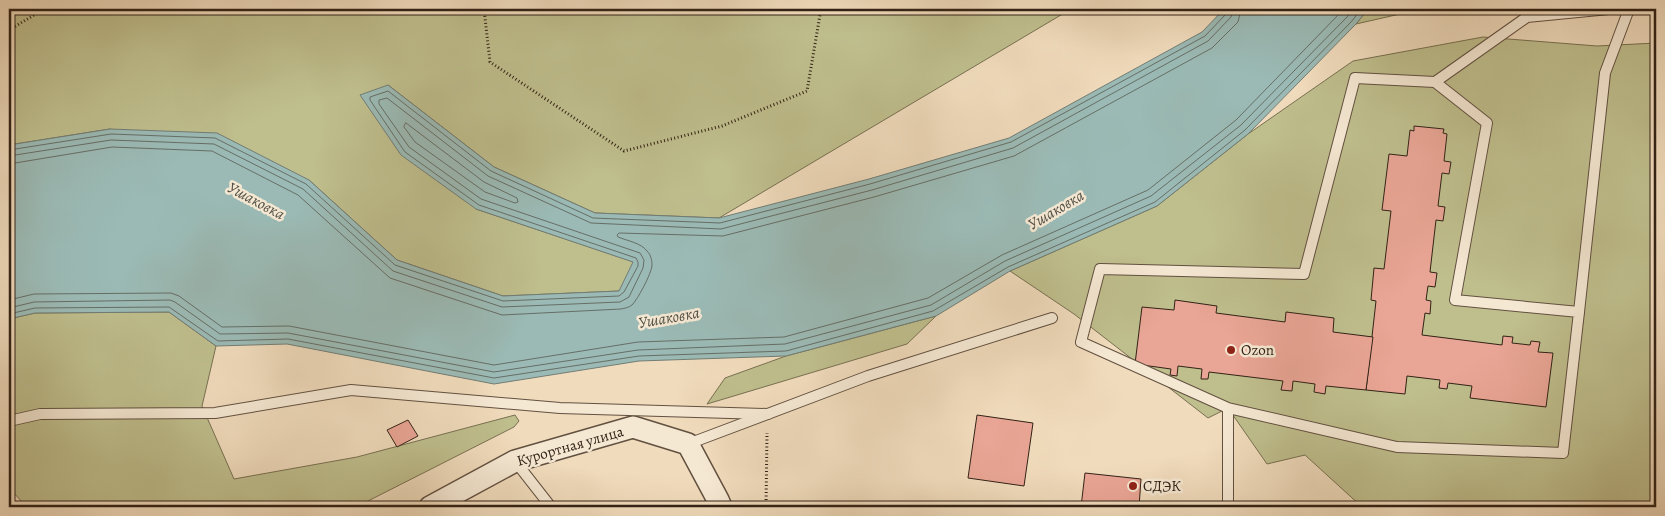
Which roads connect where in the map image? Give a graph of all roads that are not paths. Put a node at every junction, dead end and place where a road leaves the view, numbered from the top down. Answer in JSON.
{"nodes":[{"id":1,"x":1609,"y":9,"type":"edge"},
{"id":2,"x":1629,"y":9,"type":"edge"},
{"id":3,"x":1435,"y":82,"type":"junction"},
{"id":4,"x":1579,"y":312,"type":"junction"},
{"id":5,"x":1052,"y":318,"type":"dead end"},
{"id":6,"x":1228,"y":408,"type":"junction"},
{"id":7,"x":768,"y":414,"type":"junction"},
{"id":8,"x":9,"y":422,"type":"edge"},
{"id":9,"x":688,"y":444,"type":"junction"},
{"id":10,"x":515,"y":461,"type":"junction"},
{"id":11,"x":430,"y":507,"type":"edge"},
{"id":12,"x":551,"y":507,"type":"edge"},
{"id":13,"x":721,"y":507,"type":"edge"},
{"id":14,"x":1228,"y":507,"type":"edge"}],
"edges":[{"from":1,"to":3,"type":"lane"},
{"from":2,"to":4,"type":"lane"},
{"from":3,"to":4,"type":"lane"},
{"from":3,"to":6,"type":"lane"},
{"from":4,"to":6,"type":"lane"},
{"from":5,"to":7,"type":"lane"},
{"from":6,"to":14,"type":"lane"},
{"from":7,"to":8,"type":"lane"},
{"from":7,"to":9,"type":"lane"},
{"from":9,"to":10,"type":"street","name":"Курортная улица"},
{"from":9,"to":13,"type":"street"},
{"from":10,"to":11,"type":"street","name":"Курортная улица"},
{"from":10,"to":12,"type":"lane"}]}
